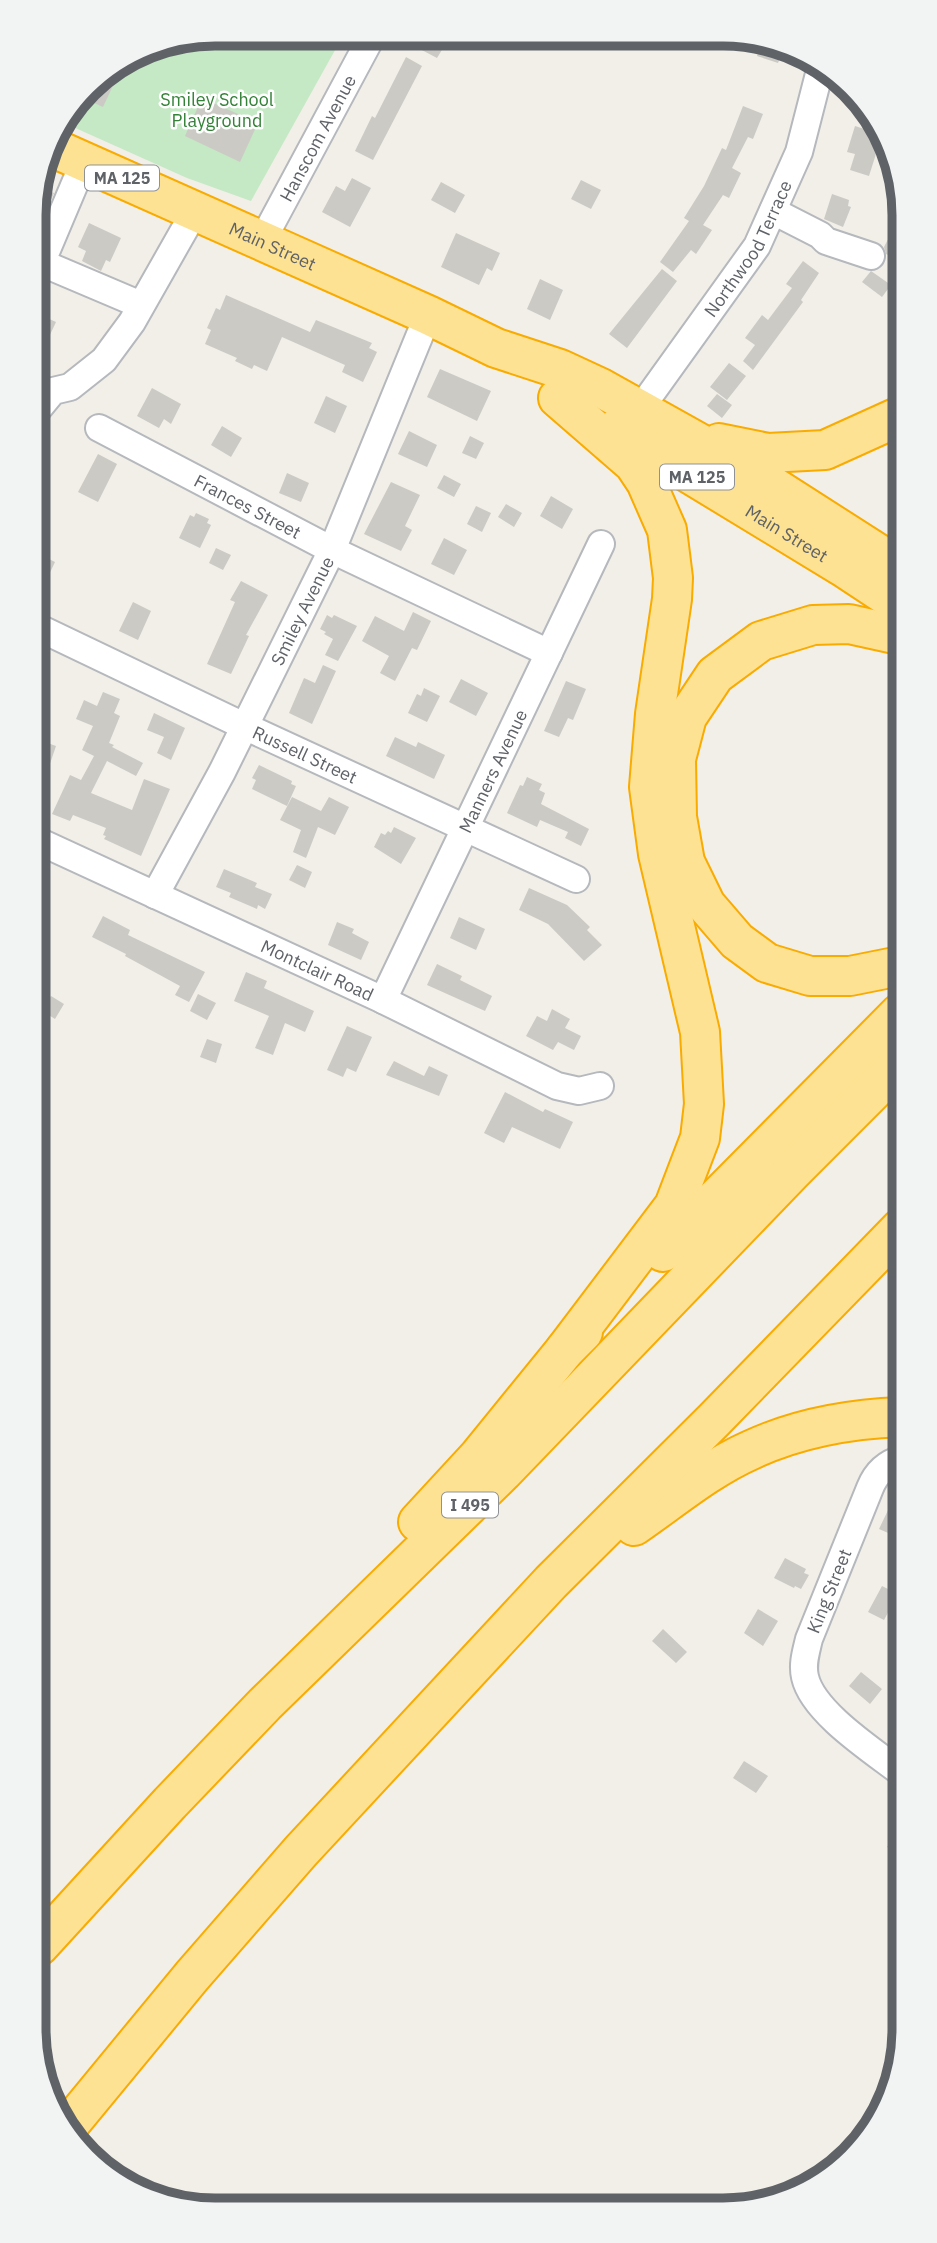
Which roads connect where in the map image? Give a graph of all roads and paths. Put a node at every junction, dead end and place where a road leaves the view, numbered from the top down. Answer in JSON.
{"nodes":[{"id":1,"x":367,"y":46,"type":"edge"},
{"id":2,"x":819,"y":76,"type":"edge"},
{"id":3,"x":58,"y":150,"type":"edge"},
{"id":4,"x":84,"y":162,"type":"junction"},
{"id":5,"x":195,"y":211,"type":"junction"},
{"id":6,"x":773,"y":211,"type":"junction"},
{"id":7,"x":262,"y":240,"type":"junction"},
{"id":8,"x":46,"y":252,"type":"edge"},
{"id":9,"x":871,"y":256,"type":"dead end"},
{"id":10,"x":46,"y":262,"type":"edge"},
{"id":11,"x":141,"y":305,"type":"junction"},
{"id":12,"x":428,"y":315,"type":"junction"},
{"id":13,"x":496,"y":348,"type":"junction"},
{"id":14,"x":558,"y":398,"type":"junction"},
{"id":15,"x":46,"y":399,"type":"edge"},
{"id":16,"x":640,"y":409,"type":"junction"},
{"id":17,"x":892,"y":421,"type":"edge"},
{"id":18,"x":99,"y":428,"type":"dead end"},
{"id":19,"x":689,"y":436,"type":"junction"},
{"id":20,"x":601,"y":544,"type":"dead end"},
{"id":21,"x":332,"y":550,"type":"junction"},
{"id":22,"x":892,"y":562,"type":"edge"},
{"id":23,"x":892,"y":600,"type":"edge"},
{"id":24,"x":46,"y":631,"type":"edge"},
{"id":25,"x":892,"y":633,"type":"edge"},
{"id":26,"x":549,"y":653,"type":"junction"},
{"id":27,"x":244,"y":726,"type":"junction"},
{"id":28,"x":465,"y":828,"type":"junction"},
{"id":29,"x":46,"y":845,"type":"edge"},
{"id":30,"x":576,"y":879,"type":"dead end"},
{"id":31,"x":155,"y":895,"type":"junction"},
{"id":32,"x":892,"y":968,"type":"edge"},
{"id":33,"x":383,"y":1000,"type":"junction"},
{"id":34,"x":892,"y":1021,"type":"edge"},
{"id":35,"x":892,"y":1072,"type":"edge"},
{"id":36,"x":600,"y":1086,"type":"dead end"},
{"id":37,"x":891,"y":1238,"type":"edge"},
{"id":38,"x":565,"y":1350,"type":"junction"},
{"id":39,"x":891,"y":1417,"type":"edge"},
{"id":40,"x":891,"y":1464,"type":"edge"},
{"id":41,"x":551,"y":1582,"type":"junction"},
{"id":42,"x":265,"y":1704,"type":"junction"},
{"id":43,"x":891,"y":1765,"type":"edge"},
{"id":44,"x":46,"y":1938,"type":"edge"},
{"id":45,"x":73,"y":2120,"type":"edge"}],
"edges":[{"from":1,"to":7,"type":"street","name":"Hanscom Avenue"},
{"from":2,"to":6,"type":"street","name":"Northwood Terrace"},
{"from":3,"to":4,"type":"highway","name":"Main Street","number":"MA 125"},
{"from":4,"to":5,"type":"highway","name":"Main Street","number":"MA 125"},
{"from":4,"to":8,"type":"street"},
{"from":5,"to":7,"type":"highway","name":"Main Street","number":"MA 125"},
{"from":5,"to":11,"type":"street"},
{"from":6,"to":9,"type":"street"},
{"from":6,"to":16,"type":"street","name":"Northwood Terrace"},
{"from":7,"to":12,"type":"highway","name":"Main Street","number":"MA 125"},
{"from":10,"to":11,"type":"street"},
{"from":11,"to":15,"type":"street"},
{"from":12,"to":13,"type":"highway","name":"Main Street","number":"MA 125"},
{"from":12,"to":21,"type":"street","name":"Smiley Avenue"},
{"from":13,"to":14,"type":"highway","name":"Main Street","number":"MA 125"},
{"from":13,"to":16,"type":"highway","name":"Main Street","number":"MA 125"},
{"from":14,"to":23,"type":"highway","name":"Main Street","number":"MA 125"},
{"from":14,"to":38,"type":"highway"},
{"from":16,"to":19,"type":"highway","name":"Main Street","number":"MA 125"},
{"from":17,"to":19,"type":"highway"},
{"from":18,"to":21,"type":"street","name":"Frances Street"},
{"from":19,"to":22,"type":"highway","name":"Main Street","number":"MA 125"},
{"from":20,"to":26,"type":"street","name":"Manners Avenue"},
{"from":21,"to":26,"type":"street","name":"Frances Street"},
{"from":21,"to":27,"type":"street","name":"Smiley Avenue"},
{"from":24,"to":27,"type":"street","name":"Russell Street"},
{"from":25,"to":32,"type":"highway"},
{"from":26,"to":28,"type":"street","name":"Manners Avenue"},
{"from":27,"to":28,"type":"street","name":"Russell Street"},
{"from":27,"to":31,"type":"street","name":"Smiley Avenue"},
{"from":28,"to":30,"type":"street","name":"Russell Street"},
{"from":28,"to":33,"type":"street","name":"Manners Avenue"},
{"from":29,"to":31,"type":"street","name":"Montclair Road"},
{"from":31,"to":33,"type":"street","name":"Montclair Road"},
{"from":33,"to":36,"type":"street","name":"Montclair Road"},
{"from":34,"to":38,"type":"highway"},
{"from":35,"to":42,"type":"highway","number":"I 495"},
{"from":37,"to":41,"type":"highway"},
{"from":38,"to":42,"type":"highway"},
{"from":39,"to":41,"type":"highway"},
{"from":40,"to":43,"type":"street","name":"King Street"},
{"from":41,"to":45,"type":"highway"},
{"from":42,"to":44,"type":"highway","number":"I 495"}]}
